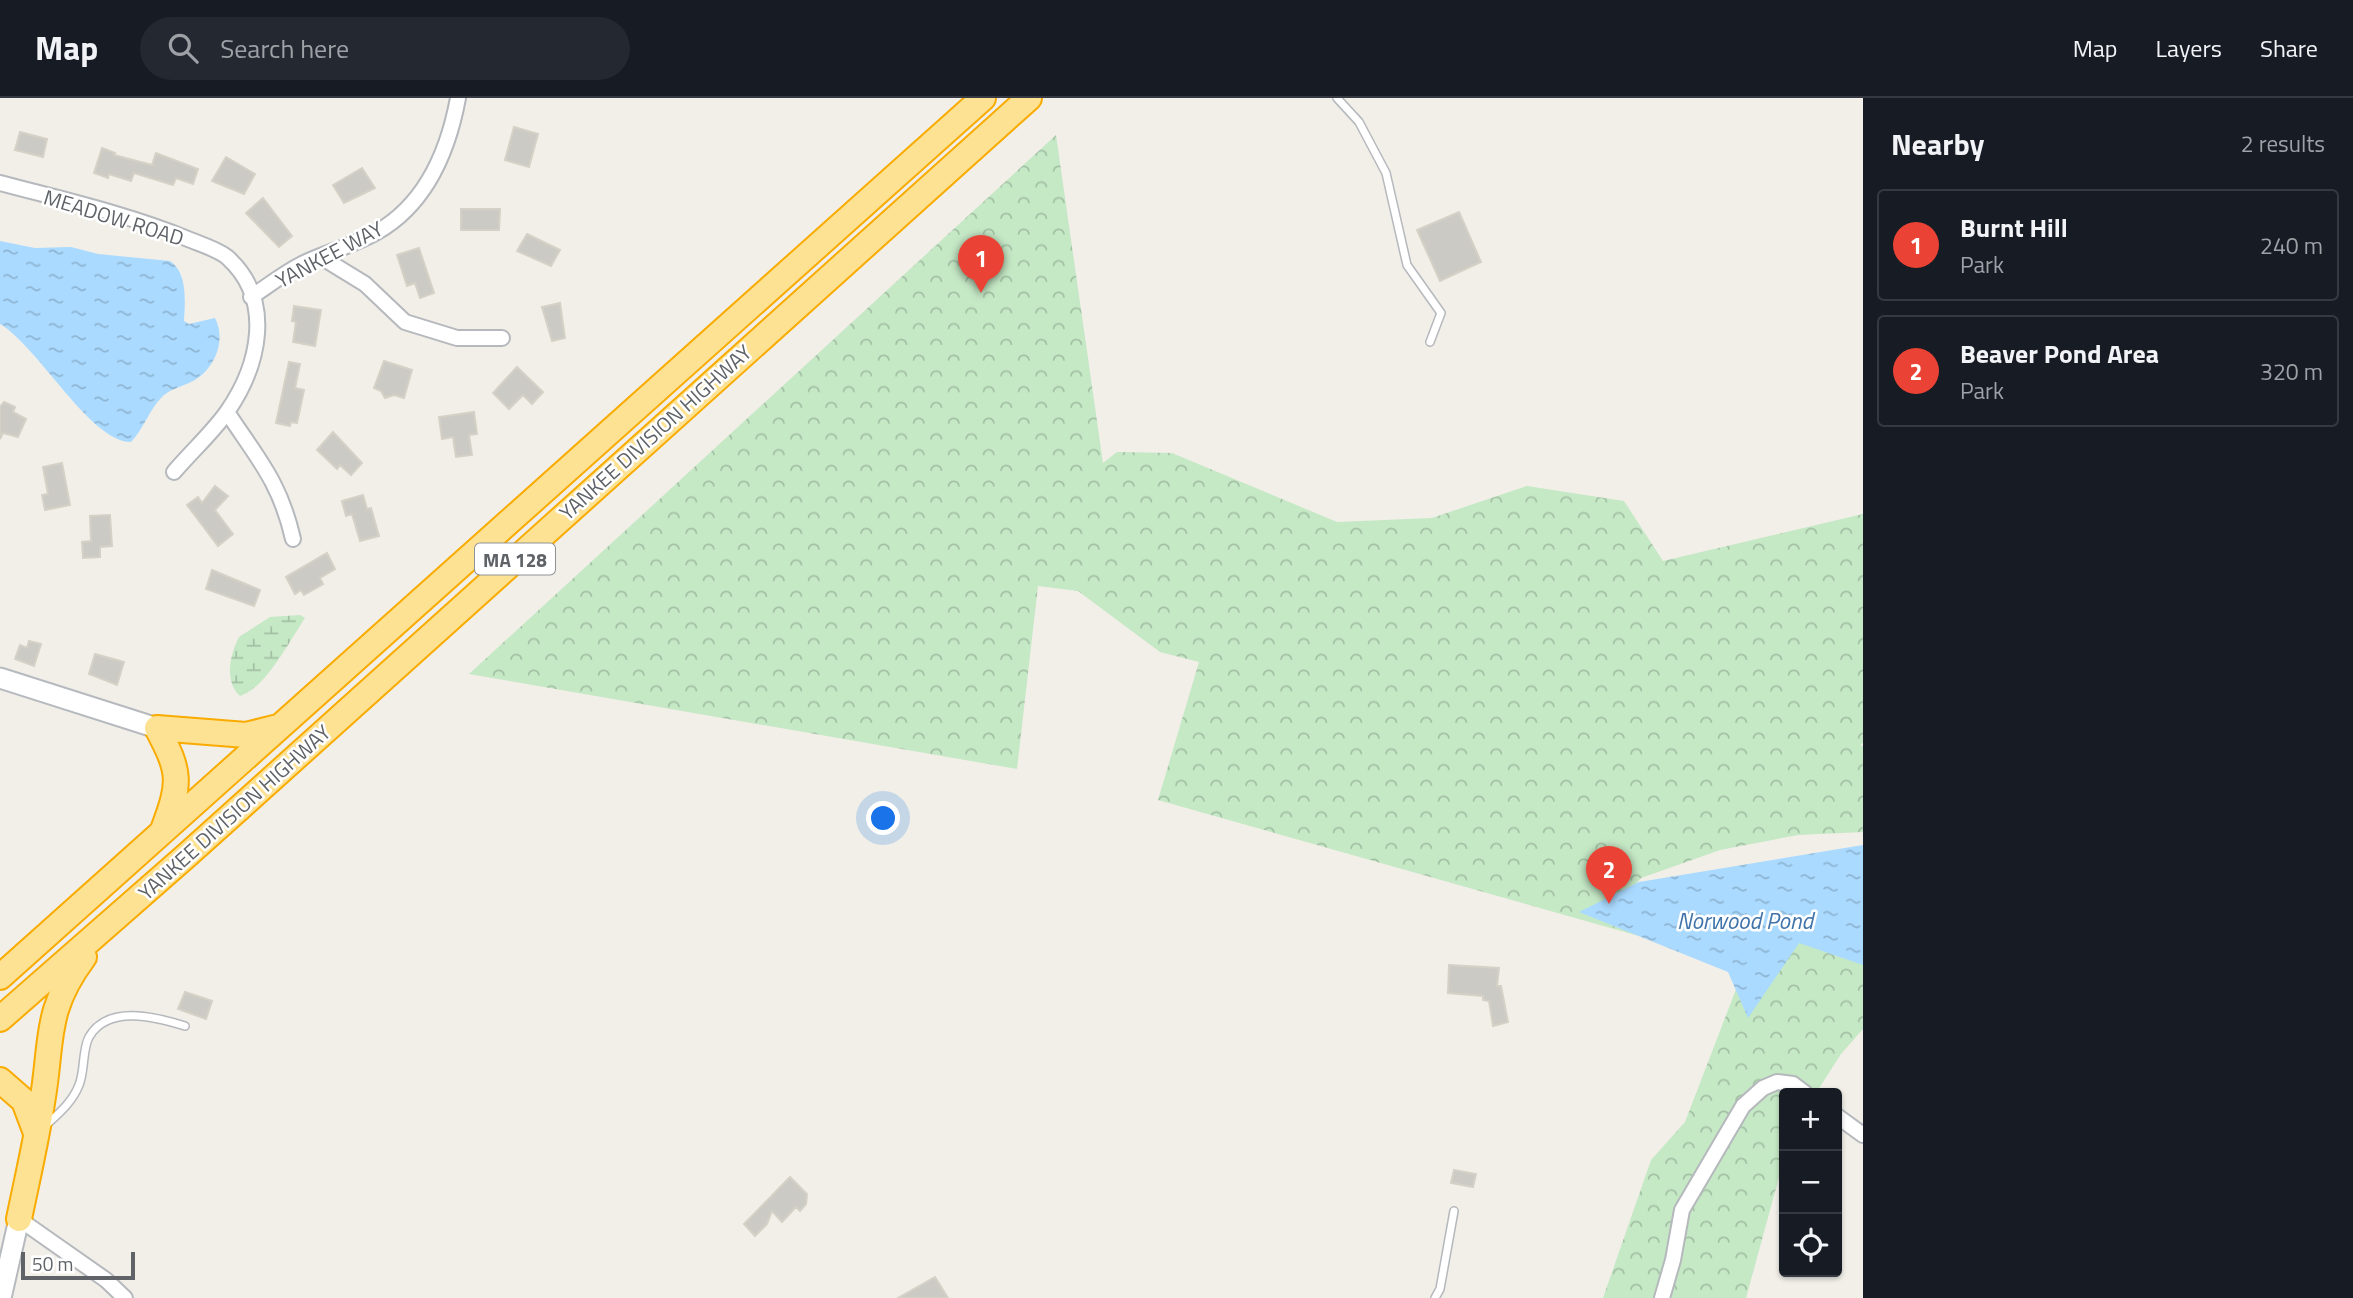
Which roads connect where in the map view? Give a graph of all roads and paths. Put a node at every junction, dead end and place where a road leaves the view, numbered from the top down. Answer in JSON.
{"nodes":[{"id":1,"x":458,"y":98,"type":"edge"},
{"id":2,"x":983,"y":98,"type":"edge"},
{"id":3,"x":1028,"y":98,"type":"edge"},
{"id":4,"x":1336,"y":98,"type":"edge"},
{"id":5,"x":0,"y":183,"type":"edge"},
{"id":6,"x":321,"y":257,"type":"junction"},
{"id":7,"x":251,"y":297,"type":"junction"},
{"id":8,"x":502,"y":338,"type":"dead end"},
{"id":9,"x":1430,"y":342,"type":"dead end"},
{"id":10,"x":227,"y":412,"type":"junction"},
{"id":11,"x":174,"y":472,"type":"dead end"},
{"id":12,"x":293,"y":539,"type":"dead end"},
{"id":13,"x":0,"y":678,"type":"edge"},
{"id":14,"x":282,"y":726,"type":"junction"},
{"id":15,"x":158,"y":728,"type":"junction"},
{"id":16,"x":162,"y":833,"type":"junction"},
{"id":17,"x":110,"y":923,"type":"junction"},
{"id":18,"x":0,"y":977,"type":"edge"},
{"id":19,"x":0,"y":1019,"type":"edge"},
{"id":20,"x":185,"y":1026,"type":"dead end"},
{"id":21,"x":0,"y":1080,"type":"edge"},
{"id":22,"x":1798,"y":1088,"type":"edge"},
{"id":23,"x":1842,"y":1120,"type":"edge"},
{"id":24,"x":36,"y":1134,"type":"junction"},
{"id":25,"x":1863,"y":1135,"type":"edge"},
{"id":26,"x":1454,"y":1210,"type":"dead end"},
{"id":27,"x":19,"y":1219,"type":"junction"},
{"id":28,"x":1,"y":1298,"type":"edge"},
{"id":29,"x":125,"y":1298,"type":"edge"},
{"id":30,"x":1435,"y":1298,"type":"edge"},
{"id":31,"x":1662,"y":1298,"type":"edge"}],
"edges":[{"from":1,"to":6,"type":"street","name":"YANKEE WAY"},
{"from":2,"to":14,"type":"highway","name":"YANKEE DIVISION HIGHWAY","number":"MA 128"},
{"from":3,"to":17,"type":"highway","name":"YANKEE DIVISION HIGHWAY","number":"MA 128"},
{"from":4,"to":9,"type":"lane"},
{"from":5,"to":7,"type":"street","name":"MEADOW ROAD"},
{"from":6,"to":7,"type":"street","name":"YANKEE WAY"},
{"from":6,"to":8,"type":"street"},
{"from":7,"to":10,"type":"street","name":"MEADOW ROAD"},
{"from":10,"to":11,"type":"street","name":"MEADOW ROAD"},
{"from":10,"to":12,"type":"street"},
{"from":13,"to":15,"type":"main road"},
{"from":14,"to":15,"type":"highway"},
{"from":14,"to":16,"type":"highway","name":"YANKEE DIVISION HIGHWAY","number":"MA 128"},
{"from":15,"to":16,"type":"highway"},
{"from":16,"to":18,"type":"highway","name":"YANKEE DIVISION HIGHWAY","number":"MA 128"},
{"from":17,"to":19,"type":"highway","name":"YANKEE DIVISION HIGHWAY","number":"MA 128"},
{"from":17,"to":24,"type":"highway"},
{"from":20,"to":24,"type":"lane"},
{"from":21,"to":24,"type":"highway"},
{"from":22,"to":31,"type":"street"},
{"from":23,"to":25,"type":"street"},
{"from":24,"to":27,"type":"highway"},
{"from":26,"to":30,"type":"lane"},
{"from":27,"to":28,"type":"main road"},
{"from":27,"to":29,"type":"street"}]}
